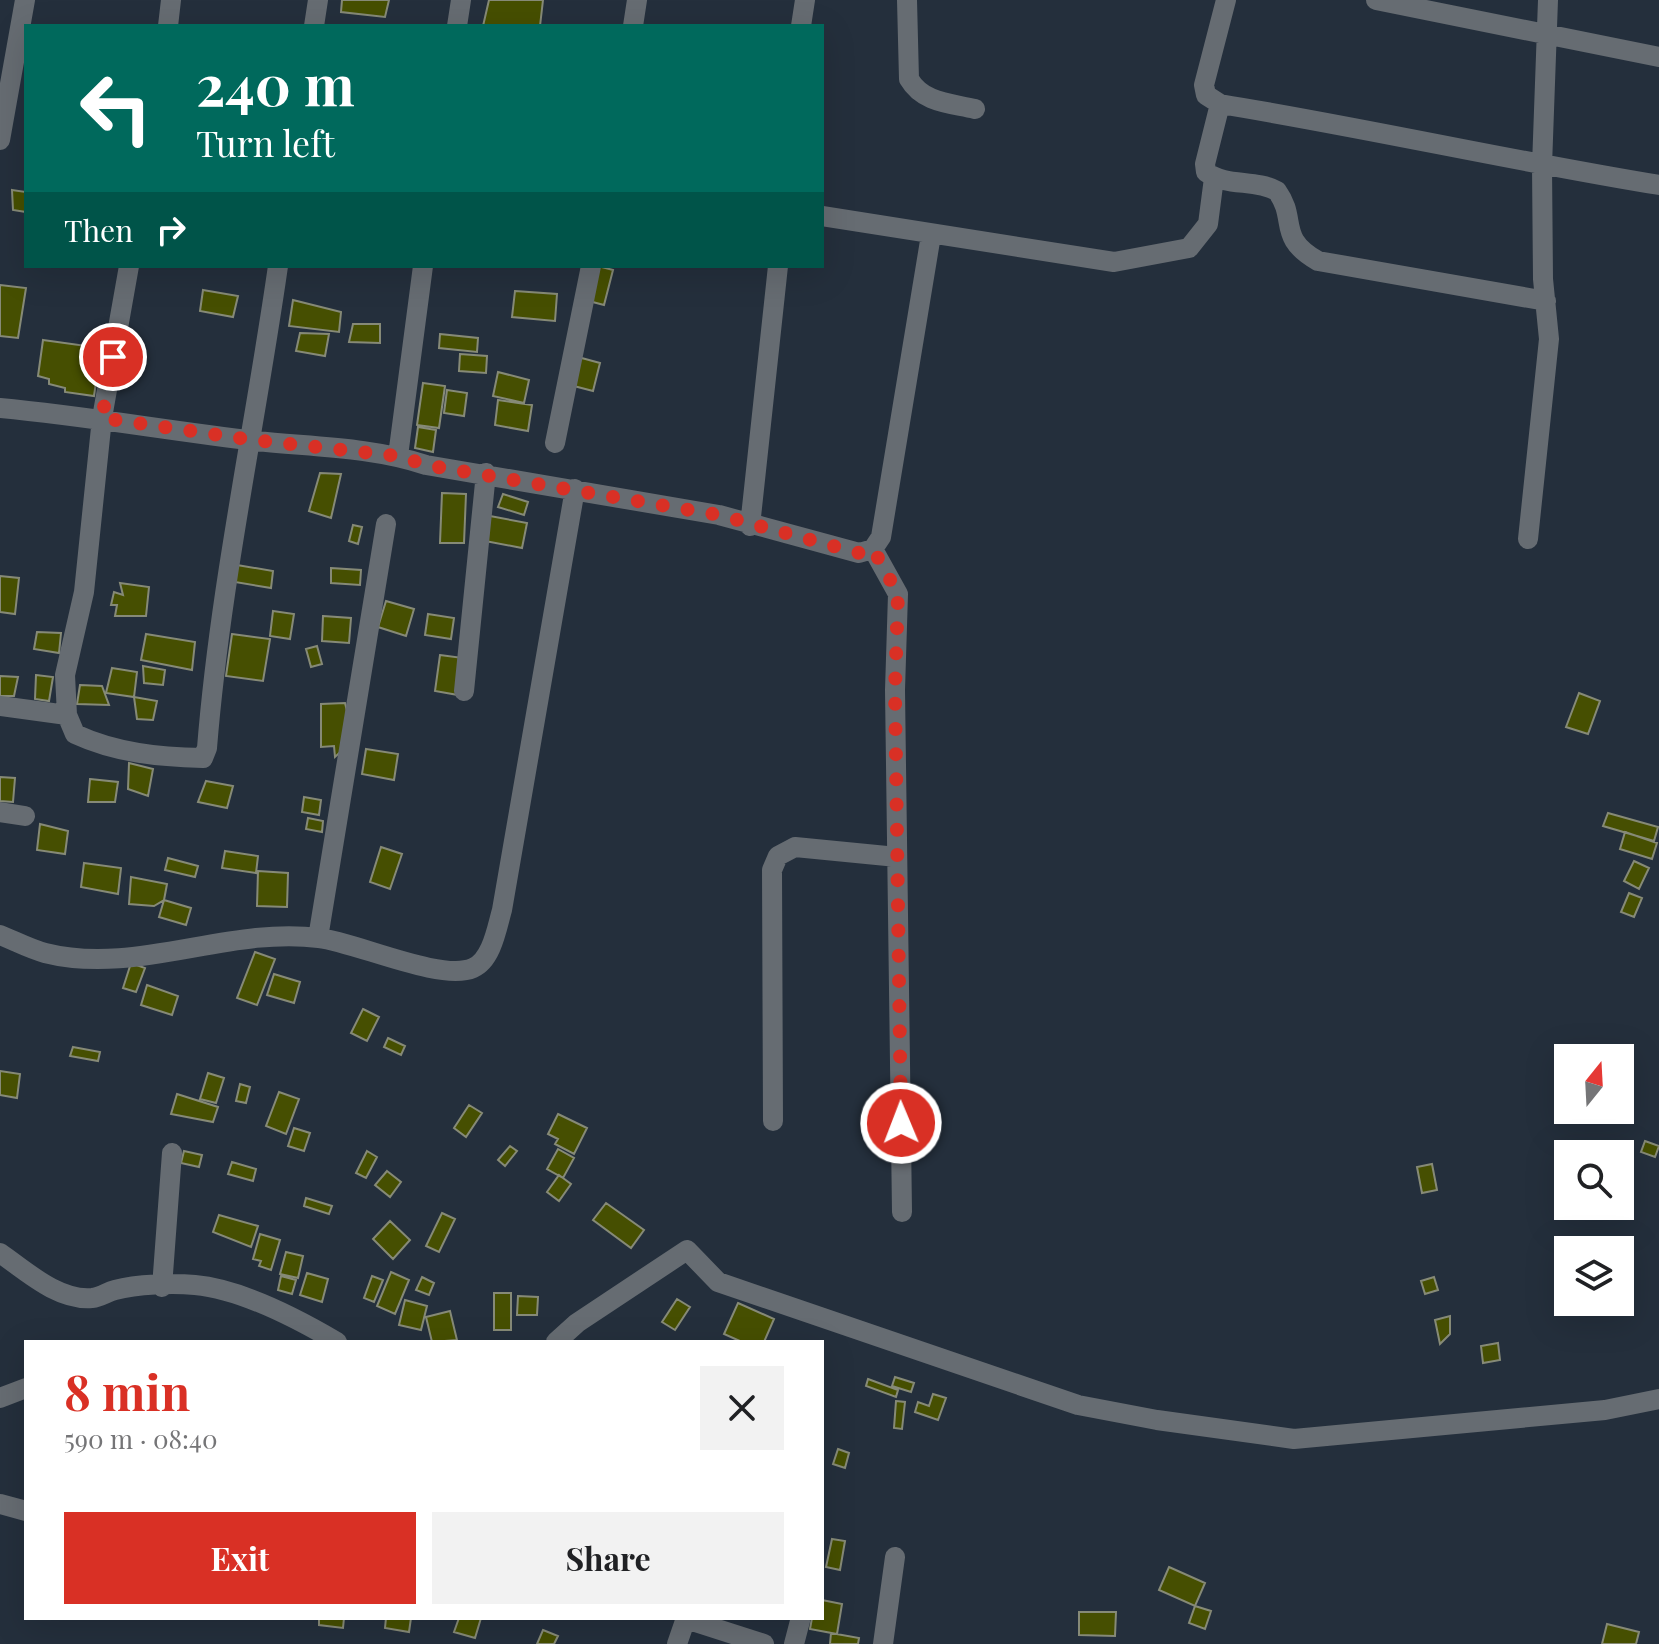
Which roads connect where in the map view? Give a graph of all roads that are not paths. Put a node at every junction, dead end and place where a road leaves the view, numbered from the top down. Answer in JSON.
{"nodes":[{"id":1,"x":25,"y":0,"type":"edge"},
{"id":2,"x":171,"y":0,"type":"edge"},
{"id":3,"x":318,"y":0,"type":"edge"},
{"id":4,"x":461,"y":0,"type":"edge"},
{"id":5,"x":637,"y":0,"type":"edge"},
{"id":6,"x":805,"y":0,"type":"edge"},
{"id":7,"x":907,"y":0,"type":"edge"},
{"id":8,"x":1226,"y":0,"type":"edge"},
{"id":9,"x":1376,"y":0,"type":"edge"},
{"id":10,"x":1548,"y":0,"type":"edge"},
{"id":11,"x":168,"y":24,"type":"edge"},
{"id":12,"x":314,"y":24,"type":"edge"},
{"id":13,"x":457,"y":24,"type":"edge"},
{"id":14,"x":633,"y":24,"type":"edge"},
{"id":15,"x":801,"y":24,"type":"edge"},
{"id":16,"x":1548,"y":34,"type":"junction"},
{"id":17,"x":1659,"y":57,"type":"edge"},
{"id":18,"x":13,"y":58,"type":"edge"},
{"id":19,"x":1220,"y":104,"type":"junction"},
{"id":20,"x":975,"y":109,"type":"dead end"},
{"id":21,"x":0,"y":140,"type":"edge"},
{"id":22,"x":1542,"y":166,"type":"junction"},
{"id":23,"x":1214,"y":178,"type":"junction"},
{"id":24,"x":1659,"y":185,"type":"edge"},
{"id":25,"x":824,"y":216,"type":"edge"},
{"id":26,"x":931,"y":235,"type":"junction"},
{"id":27,"x":129,"y":268,"type":"edge"},
{"id":28,"x":278,"y":268,"type":"edge"},
{"id":29,"x":423,"y":268,"type":"edge"},
{"id":30,"x":591,"y":268,"type":"edge"},
{"id":31,"x":778,"y":268,"type":"edge"},
{"id":32,"x":1546,"y":301,"type":"junction"},
{"id":33,"x":0,"y":408,"type":"edge"},
{"id":34,"x":102,"y":418,"type":"junction"},
{"id":35,"x":253,"y":440,"type":"junction"},
{"id":36,"x":555,"y":443,"type":"dead end"},
{"id":37,"x":398,"y":456,"type":"junction"},
{"id":38,"x":486,"y":473,"type":"junction"},
{"id":39,"x":575,"y":489,"type":"junction"},
{"id":40,"x":386,"y":524,"type":"dead end"},
{"id":41,"x":750,"y":526,"type":"junction"},
{"id":42,"x":1528,"y":539,"type":"dead end"},
{"id":43,"x":873,"y":549,"type":"junction"},
{"id":44,"x":464,"y":691,"type":"dead end"},
{"id":45,"x":0,"y":706,"type":"edge"},
{"id":46,"x":67,"y":715,"type":"junction"},
{"id":47,"x":0,"y":812,"type":"edge"},
{"id":48,"x":25,"y":816,"type":"dead end"},
{"id":49,"x":897,"y":857,"type":"junction"},
{"id":50,"x":0,"y":935,"type":"edge"},
{"id":51,"x":318,"y":938,"type":"junction"},
{"id":52,"x":773,"y":1121,"type":"dead end"},
{"id":53,"x":172,"y":1153,"type":"dead end"},
{"id":54,"x":902,"y":1212,"type":"dead end"},
{"id":55,"x":0,"y":1253,"type":"edge"},
{"id":56,"x":162,"y":1287,"type":"junction"},
{"id":57,"x":334,"y":1340,"type":"edge"},
{"id":58,"x":558,"y":1340,"type":"edge"},
{"id":59,"x":24,"y":1389,"type":"edge"},
{"id":60,"x":1659,"y":1399,"type":"edge"},
{"id":61,"x":2,"y":1404,"type":"edge"},
{"id":62,"x":0,"y":1504,"type":"edge"},
{"id":63,"x":24,"y":1510,"type":"edge"},
{"id":64,"x":895,"y":1557,"type":"dead end"},
{"id":65,"x":685,"y":1620,"type":"edge"},
{"id":66,"x":692,"y":1620,"type":"edge"},
{"id":67,"x":800,"y":1621,"type":"dead end"},
{"id":68,"x":677,"y":1644,"type":"edge"},
{"id":69,"x":764,"y":1644,"type":"edge"},
{"id":70,"x":794,"y":1644,"type":"edge"},
{"id":71,"x":883,"y":1644,"type":"edge"}],
"edges":[{"from":1,"to":18,"type":"street"},
{"from":2,"to":11,"type":"street"},
{"from":3,"to":12,"type":"street"},
{"from":4,"to":13,"type":"street"},
{"from":5,"to":14,"type":"street"},
{"from":6,"to":15,"type":"street"},
{"from":7,"to":20,"type":"street"},
{"from":8,"to":19,"type":"street"},
{"from":9,"to":16,"type":"street"},
{"from":10,"to":16,"type":"street"},
{"from":16,"to":17,"type":"street"},
{"from":16,"to":22,"type":"street"},
{"from":18,"to":21,"type":"street"},
{"from":19,"to":22,"type":"street"},
{"from":19,"to":23,"type":"street"},
{"from":22,"to":24,"type":"street"},
{"from":22,"to":32,"type":"street"},
{"from":23,"to":26,"type":"street"},
{"from":23,"to":32,"type":"street"},
{"from":25,"to":26,"type":"street"},
{"from":26,"to":43,"type":"street"},
{"from":27,"to":34,"type":"street"},
{"from":28,"to":35,"type":"street"},
{"from":29,"to":37,"type":"street"},
{"from":30,"to":36,"type":"street"},
{"from":31,"to":41,"type":"street"},
{"from":32,"to":42,"type":"street"},
{"from":33,"to":34,"type":"street"},
{"from":34,"to":35,"type":"street"},
{"from":34,"to":46,"type":"street"},
{"from":35,"to":37,"type":"street"},
{"from":35,"to":46,"type":"street"},
{"from":37,"to":38,"type":"street"},
{"from":38,"to":39,"type":"street"},
{"from":38,"to":44,"type":"street"},
{"from":39,"to":41,"type":"street"},
{"from":39,"to":51,"type":"street"},
{"from":40,"to":51,"type":"street"},
{"from":41,"to":43,"type":"street"},
{"from":43,"to":49,"type":"street"},
{"from":45,"to":46,"type":"street"},
{"from":47,"to":48,"type":"street"},
{"from":49,"to":52,"type":"street"},
{"from":49,"to":54,"type":"street"},
{"from":50,"to":51,"type":"street"},
{"from":53,"to":56,"type":"street"},
{"from":55,"to":56,"type":"street"},
{"from":56,"to":57,"type":"street"},
{"from":58,"to":60,"type":"street"},
{"from":59,"to":61,"type":"street"},
{"from":62,"to":63,"type":"street"},
{"from":64,"to":71,"type":"street"},
{"from":65,"to":68,"type":"street"},
{"from":66,"to":69,"type":"street"},
{"from":67,"to":70,"type":"street"}]}
